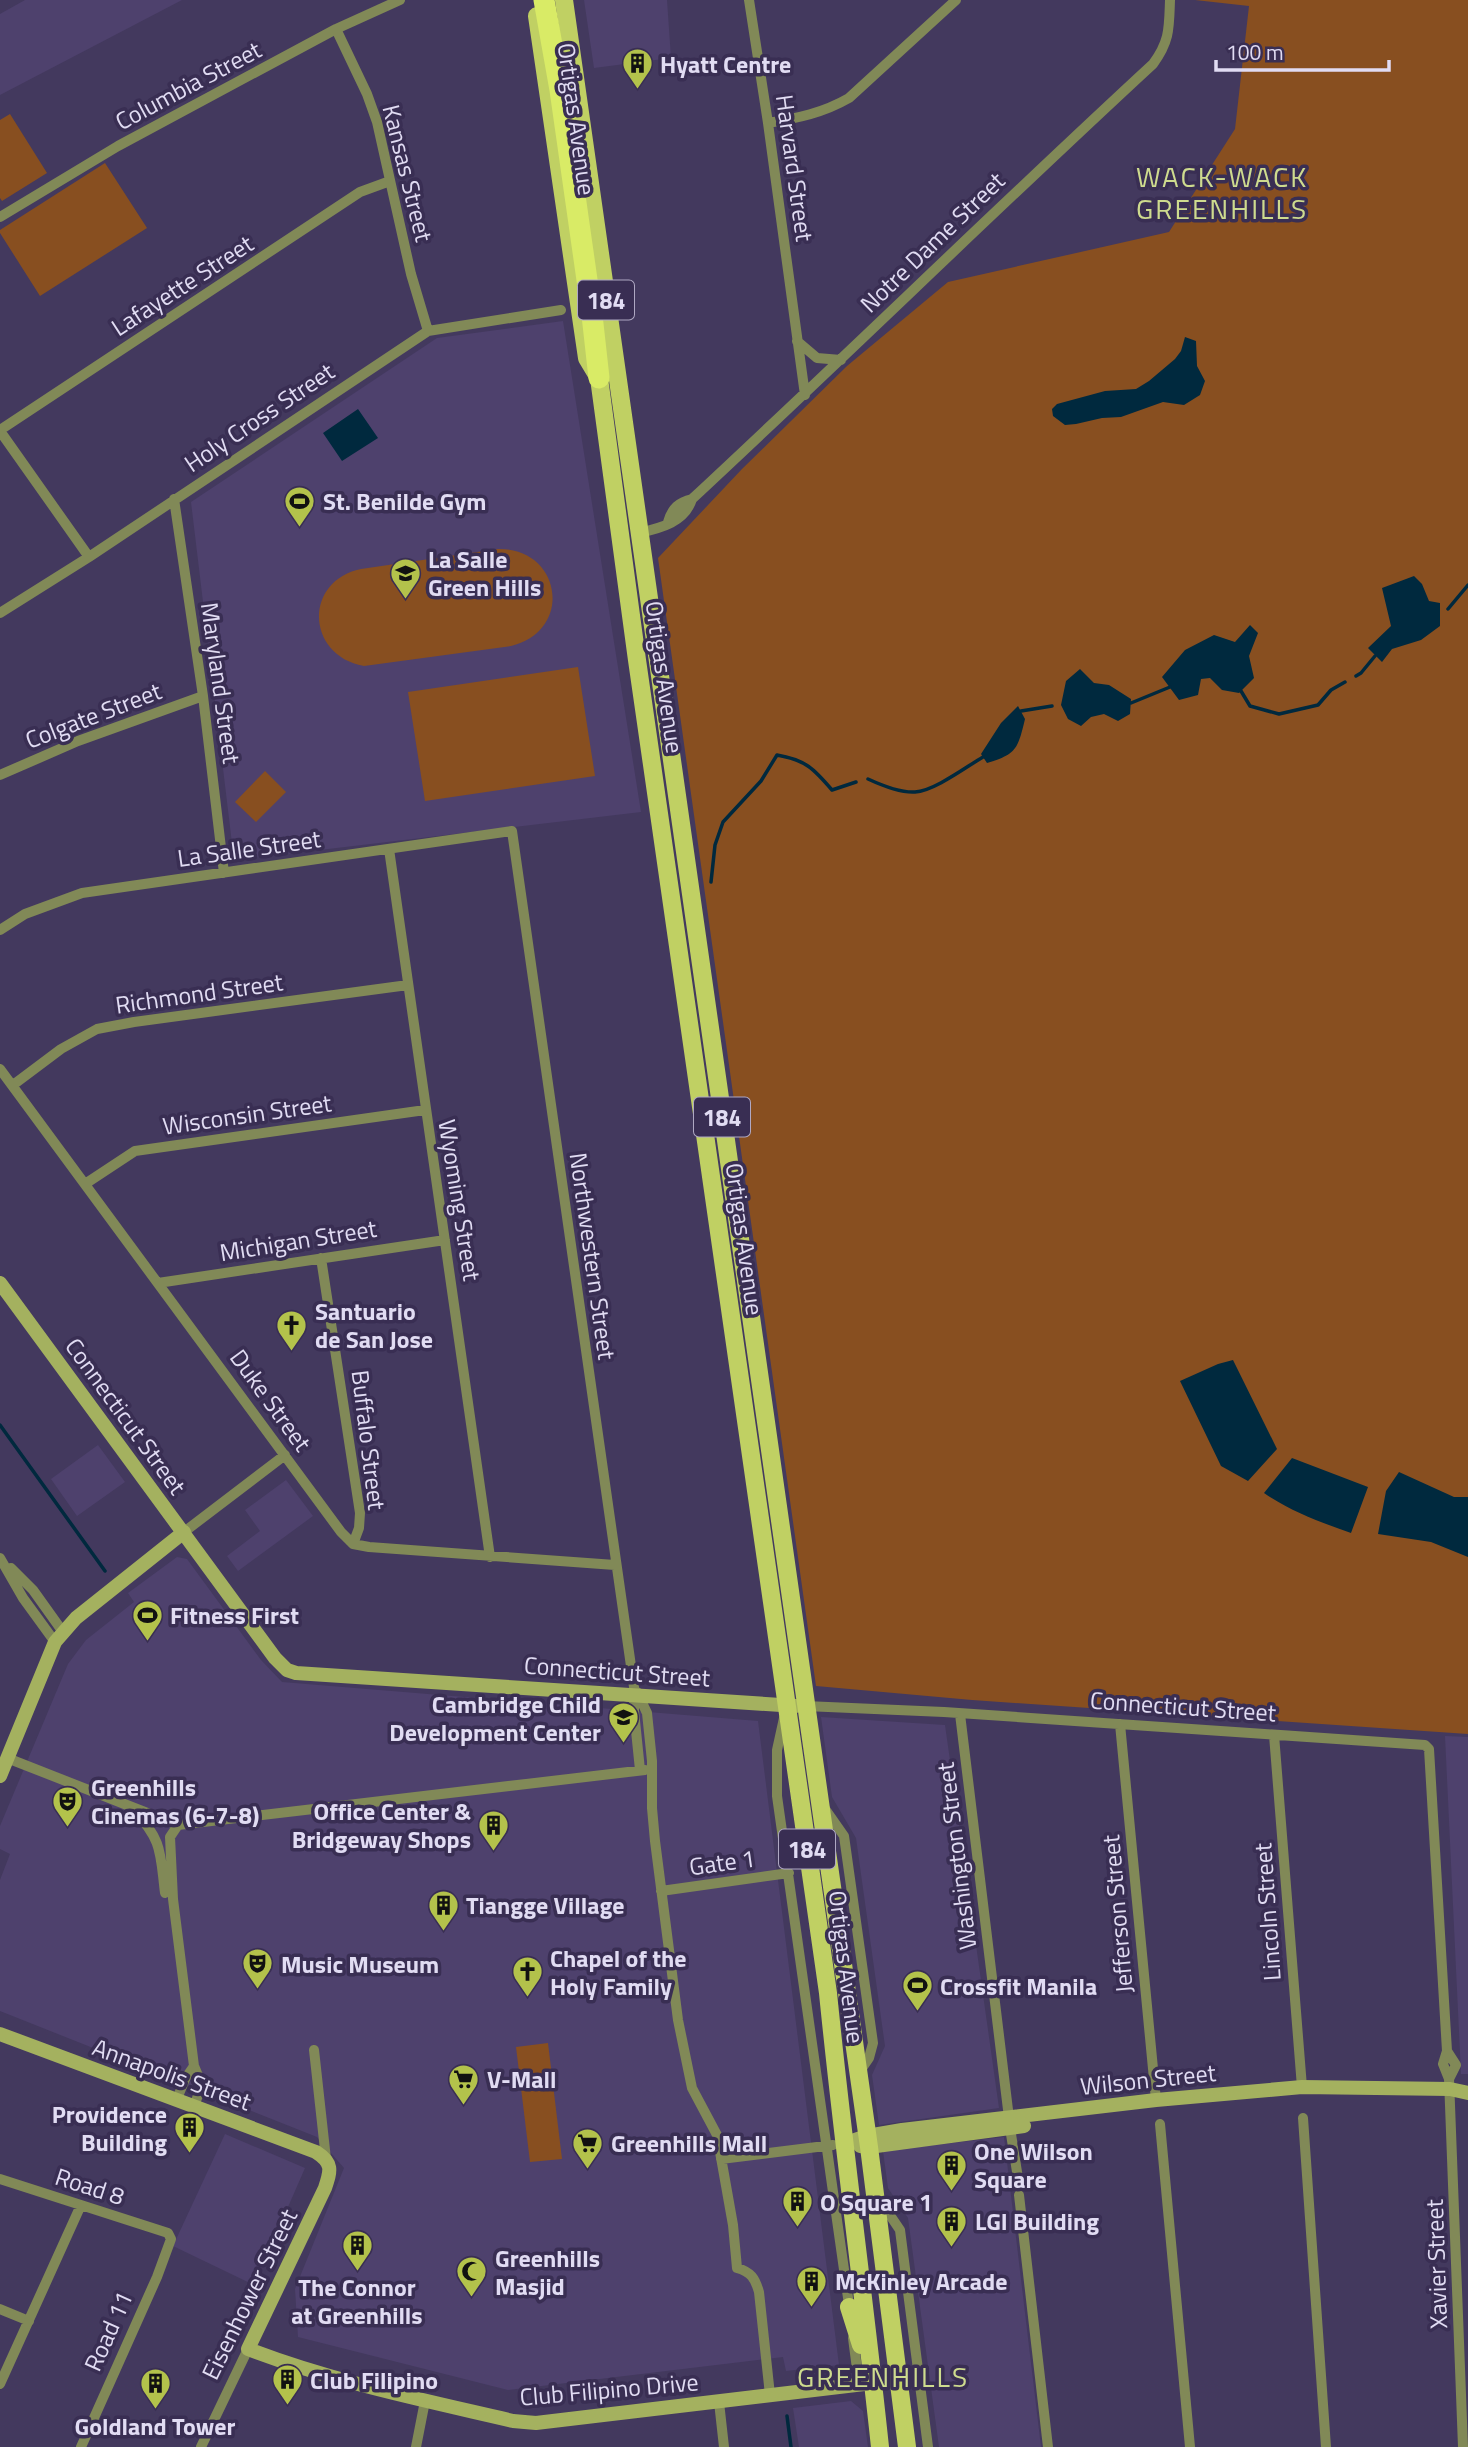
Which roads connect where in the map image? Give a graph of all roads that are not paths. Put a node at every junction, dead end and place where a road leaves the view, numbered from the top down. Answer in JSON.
{"nodes":[{"id":1,"x":400,"y":0,"type":"edge"},
{"id":2,"x":535,"y":0,"type":"edge"},
{"id":3,"x":544,"y":0,"type":"edge"},
{"id":4,"x":564,"y":0,"type":"edge"},
{"id":5,"x":749,"y":0,"type":"edge"},
{"id":6,"x":956,"y":0,"type":"edge"},
{"id":7,"x":1170,"y":0,"type":"edge"},
{"id":8,"x":336,"y":29,"type":"junction"},
{"id":9,"x":574,"y":68,"type":"junction"},
{"id":10,"x":545,"y":72,"type":"junction"},
{"id":11,"x":549,"y":100,"type":"junction"},
{"id":12,"x":579,"y":106,"type":"junction"},
{"id":13,"x":552,"y":118,"type":"junction"},
{"id":14,"x":768,"y":123,"type":"junction"},
{"id":15,"x":390,"y":181,"type":"junction"},
{"id":16,"x":0,"y":217,"type":"edge"},
{"id":17,"x":561,"y":310,"type":"dead end"},
{"id":18,"x":428,"y":331,"type":"junction"},
{"id":19,"x":797,"y":341,"type":"junction"},
{"id":20,"x":841,"y":360,"type":"junction"},
{"id":21,"x":599,"y":379,"type":"junction"},
{"id":22,"x":804,"y":394,"type":"junction"},
{"id":23,"x":0,"y":430,"type":"edge"},
{"id":24,"x":174,"y":499,"type":"junction"},
{"id":25,"x":639,"y":533,"type":"junction"},
{"id":26,"x":89,"y":557,"type":"junction"},
{"id":27,"x":0,"y":613,"type":"edge"},
{"id":28,"x":202,"y":696,"type":"junction"},
{"id":29,"x":0,"y":775,"type":"edge"},
{"id":30,"x":512,"y":831,"type":"joint"},
{"id":31,"x":388,"y":849,"type":"junction"},
{"id":32,"x":224,"y":873,"type":"junction"},
{"id":33,"x":0,"y":930,"type":"edge"},
{"id":34,"x":408,"y":985,"type":"junction"},
{"id":35,"x":0,"y":1069,"type":"edge"},
{"id":36,"x":13,"y":1084,"type":"junction"},
{"id":37,"x":425,"y":1110,"type":"junction"},
{"id":38,"x":85,"y":1184,"type":"junction"},
{"id":39,"x":444,"y":1240,"type":"junction"},
{"id":40,"x":321,"y":1258,"type":"junction"},
{"id":41,"x":0,"y":1283,"type":"edge"},
{"id":42,"x":158,"y":1283,"type":"junction"},
{"id":43,"x":285,"y":1455,"type":"junction"},
{"id":44,"x":184,"y":1532,"type":"junction"},
{"id":45,"x":353,"y":1544,"type":"junction"},
{"id":46,"x":490,"y":1557,"type":"junction"},
{"id":47,"x":1,"y":1558,"type":"edge"},
{"id":48,"x":615,"y":1565,"type":"junction"},
{"id":49,"x":59,"y":1637,"type":"junction"},
{"id":50,"x":635,"y":1693,"type":"junction"},
{"id":51,"x":796,"y":1705,"type":"junction"},
{"id":52,"x":960,"y":1714,"type":"junction"},
{"id":53,"x":1120,"y":1724,"type":"junction"},
{"id":54,"x":1274,"y":1735,"type":"junction"},
{"id":55,"x":1425,"y":1745,"type":"joint"},
{"id":56,"x":7,"y":1758,"type":"junction"},
{"id":57,"x":646,"y":1770,"type":"junction"},
{"id":58,"x":0,"y":1776,"type":"edge"},
{"id":59,"x":131,"y":1807,"type":"junction"},
{"id":60,"x":178,"y":1825,"type":"junction"},
{"id":61,"x":789,"y":1873,"type":"junction"},
{"id":62,"x":661,"y":1891,"type":"junction"},
{"id":63,"x":165,"y":1893,"type":"dead end"},
{"id":64,"x":0,"y":2034,"type":"edge"},
{"id":65,"x":314,"y":2050,"type":"dead end"},
{"id":66,"x":194,"y":2066,"type":"junction"},
{"id":67,"x":1302,"y":2087,"type":"junction"},
{"id":68,"x":1456,"y":2090,"type":"edge"},
{"id":69,"x":177,"y":2099,"type":"junction"},
{"id":70,"x":1157,"y":2100,"type":"junction"},
{"id":71,"x":194,"y":2106,"type":"junction"},
{"id":72,"x":1303,"y":2118,"type":"dead end"},
{"id":73,"x":322,"y":2123,"type":"junction"},
{"id":74,"x":1010,"y":2123,"type":"junction"},
{"id":75,"x":1160,"y":2124,"type":"dead end"},
{"id":76,"x":868,"y":2141,"type":"junction"},
{"id":77,"x":835,"y":2145,"type":"junction"},
{"id":78,"x":310,"y":2150,"type":"junction"},
{"id":79,"x":326,"y":2159,"type":"junction"},
{"id":80,"x":721,"y":2159,"type":"junction"},
{"id":81,"x":1018,"y":2178,"type":"dead end"},
{"id":82,"x":1,"y":2184,"type":"edge"},
{"id":83,"x":875,"y":2195,"type":"junction"},
{"id":84,"x":1019,"y":2195,"type":"dead end"},
{"id":85,"x":81,"y":2205,"type":"junction"},
{"id":86,"x":168,"y":2233,"type":"joint"},
{"id":87,"x":849,"y":2307,"type":"junction"},
{"id":88,"x":0,"y":2309,"type":"edge"},
{"id":89,"x":29,"y":2320,"type":"junction"},
{"id":90,"x":248,"y":2349,"type":"junction"},
{"id":91,"x":870,"y":2355,"type":"junction"},
{"id":92,"x":898,"y":2380,"type":"junction"},
{"id":93,"x":866,"y":2383,"type":"junction"},
{"id":94,"x":0,"y":2384,"type":"edge"},
{"id":95,"x":770,"y":2395,"type":"junction"},
{"id":96,"x":425,"y":2401,"type":"junction"},
{"id":97,"x":719,"y":2402,"type":"junction"},
{"id":98,"x":80,"y":2447,"type":"edge"},
{"id":99,"x":201,"y":2447,"type":"edge"},
{"id":100,"x":416,"y":2447,"type":"edge"},
{"id":101,"x":724,"y":2447,"type":"edge"},
{"id":102,"x":880,"y":2447,"type":"edge"},
{"id":103,"x":907,"y":2447,"type":"edge"},
{"id":104,"x":928,"y":2447,"type":"edge"},
{"id":105,"x":1048,"y":2447,"type":"edge"},
{"id":106,"x":1190,"y":2447,"type":"edge"},
{"id":107,"x":1326,"y":2447,"type":"edge"},
{"id":108,"x":1463,"y":2447,"type":"edge"}],
"edges":[{"from":1,"to":8,"type":"street","name":"Columbia Street"},
{"from":2,"to":10,"type":"main road","name":"Ortigas Avenue","number":"184"},
{"from":3,"to":21,"type":"highway","bridge":true},
{"from":4,"to":9,"type":"main road","name":"Ortigas Avenue","number":"184"},
{"from":5,"to":14,"type":"street","name":"Harvard Street"},
{"from":6,"to":14,"type":"street"},
{"from":7,"to":20,"type":"street","name":"Notre Dame Street"},
{"from":8,"to":15,"type":"street","name":"Kansas Street"},
{"from":8,"to":16,"type":"street","name":"Columbia Street"},
{"from":9,"to":10,"type":"main road"},
{"from":9,"to":12,"type":"main road","name":"Ortigas Avenue","number":"184"},
{"from":10,"to":11,"type":"main road","name":"Ortigas Avenue","number":"184"},
{"from":11,"to":12,"type":"main road"},
{"from":11,"to":13,"type":"main road","name":"Ortigas Avenue","number":"184"},
{"from":12,"to":13,"type":"main road"},
{"from":12,"to":25,"type":"main road","name":"Ortigas Avenue","number":"184"},
{"from":13,"to":21,"type":"main road","name":"Ortigas Avenue","number":"184"},
{"from":14,"to":19,"type":"street","name":"Harvard Street"},
{"from":15,"to":18,"type":"street","name":"Kansas Street"},
{"from":15,"to":23,"type":"street","name":"Lafayette Street"},
{"from":17,"to":18,"type":"street","name":"Holy Cross Street"},
{"from":18,"to":24,"type":"street","name":"Holy Cross Street"},
{"from":19,"to":20,"type":"street"},
{"from":19,"to":22,"type":"street","name":"Harvard Street"},
{"from":20,"to":22,"type":"street","name":"Notre Dame Street"},
{"from":21,"to":51,"type":"main road","name":"Ortigas Avenue","number":"184"},
{"from":22,"to":25,"type":"street","name":"Notre Dame Street"},
{"from":23,"to":26,"type":"street"},
{"from":24,"to":26,"type":"street","name":"Holy Cross Street"},
{"from":24,"to":28,"type":"street","name":"Maryland Street"},
{"from":25,"to":51,"type":"main road","name":"Ortigas Avenue","number":"184"},
{"from":26,"to":27,"type":"street","name":"Holy Cross Street"},
{"from":28,"to":29,"type":"street","name":"Colgate Street"},
{"from":28,"to":32,"type":"street","name":"Maryland Street"},
{"from":30,"to":31,"type":"street","name":"La Salle Street"},
{"from":30,"to":48,"type":"street","name":"Northwestern Street"},
{"from":31,"to":32,"type":"street","name":"La Salle Street"},
{"from":31,"to":34,"type":"street","name":"Wyoming Street"},
{"from":32,"to":33,"type":"street","name":"La Salle Street"},
{"from":34,"to":36,"type":"street","name":"Richmond Street"},
{"from":34,"to":37,"type":"street","name":"Wyoming Street"},
{"from":35,"to":36,"type":"street","name":"Duke Street"},
{"from":36,"to":38,"type":"street","name":"Duke Street"},
{"from":37,"to":38,"type":"street","name":"Wisconsin Street"},
{"from":37,"to":39,"type":"street","name":"Wyoming Street"},
{"from":38,"to":42,"type":"street","name":"Duke Street"},
{"from":39,"to":40,"type":"street","name":"Michigan Street"},
{"from":39,"to":46,"type":"street","name":"Wyoming Street"},
{"from":40,"to":42,"type":"street","name":"Michigan Street"},
{"from":40,"to":45,"type":"street","name":"Buffalo Street"},
{"from":41,"to":44,"type":"street","name":"Connecticut Street"},
{"from":42,"to":43,"type":"street","name":"Duke Street"},
{"from":43,"to":44,"type":"street"},
{"from":43,"to":45,"type":"street","name":"Duke Street"},
{"from":44,"to":49,"type":"street"},
{"from":44,"to":50,"type":"street","name":"Connecticut Street"},
{"from":45,"to":46,"type":"street"},
{"from":46,"to":48,"type":"street"},
{"from":47,"to":49,"type":"street"},
{"from":48,"to":50,"type":"street","name":"Northwestern Street"},
{"from":49,"to":56,"type":"street"},
{"from":50,"to":51,"type":"street","name":"Connecticut Street"},
{"from":50,"to":57,"type":"street","name":"Northwestern Street"},
{"from":51,"to":52,"type":"street","name":"Connecticut Street"},
{"from":51,"to":61,"type":"street"},
{"from":51,"to":76,"type":"main road","name":"Ortigas Avenue","number":"184"},
{"from":51,"to":77,"type":"main road","name":"Ortigas Avenue","number":"184"},
{"from":52,"to":53,"type":"street","name":"Connecticut Street"},
{"from":52,"to":74,"type":"street","name":"Washington Street"},
{"from":53,"to":54,"type":"street","name":"Connecticut Street"},
{"from":53,"to":70,"type":"street","name":"Jefferson Street"},
{"from":54,"to":55,"type":"street","name":"Connecticut Street"},
{"from":54,"to":67,"type":"street","name":"Lincoln Street"},
{"from":55,"to":68,"type":"street","name":"Xavier Street"},
{"from":56,"to":58,"type":"street"},
{"from":56,"to":59,"type":"street"},
{"from":57,"to":60,"type":"street"},
{"from":57,"to":62,"type":"street","name":"Northwestern Street"},
{"from":59,"to":60,"type":"street"},
{"from":59,"to":63,"type":"street"},
{"from":60,"to":66,"type":"street"},
{"from":61,"to":62,"type":"street","name":"Gate 1"},
{"from":61,"to":77,"type":"street"},
{"from":62,"to":80,"type":"street","name":"Northwestern Street"},
{"from":64,"to":69,"type":"street","name":"Annapolis Street"},
{"from":65,"to":73,"type":"street"},
{"from":66,"to":69,"type":"street"},
{"from":66,"to":71,"type":"street"},
{"from":67,"to":68,"type":"street","name":"Wilson Street"},
{"from":67,"to":70,"type":"street","name":"Wilson Street"},
{"from":68,"to":74,"type":"street","name":"Wilson Street"},
{"from":68,"to":108,"type":"street","name":"Xavier Street"},
{"from":69,"to":71,"type":"street","name":"Annapolis Street"},
{"from":70,"to":74,"type":"street","name":"Wilson Street"},
{"from":71,"to":78,"type":"street","name":"Annapolis Street"},
{"from":72,"to":107,"type":"street"},
{"from":73,"to":78,"type":"street"},
{"from":73,"to":79,"type":"street"},
{"from":74,"to":76,"type":"street","name":"Wilson Street"},
{"from":74,"to":76,"type":"street","name":"Wilson Street"},
{"from":74,"to":81,"type":"street","name":"Washington Street"},
{"from":75,"to":106,"type":"street"},
{"from":76,"to":77,"type":"street","name":"Wilson Street"},
{"from":76,"to":83,"type":"main road","name":"Ortigas Avenue","number":"184"},
{"from":77,"to":80,"type":"street"},
{"from":77,"to":87,"type":"street"},
{"from":77,"to":91,"type":"main road","name":"Ortigas Avenue","number":"184"},
{"from":78,"to":79,"type":"street","name":"Annapolis Street"},
{"from":79,"to":90,"type":"street","name":"Eisenhower Street"},
{"from":80,"to":95,"type":"street","name":"Northwestern Street"},
{"from":82,"to":85,"type":"street","name":"Road 8"},
{"from":83,"to":92,"type":"main road","name":"Ortigas Avenue","number":"184"},
{"from":83,"to":104,"type":"street"},
{"from":84,"to":105,"type":"street"},
{"from":85,"to":86,"type":"street","name":"Road 8"},
{"from":85,"to":89,"type":"street"},
{"from":86,"to":98,"type":"street","name":"Road 11"},
{"from":87,"to":91,"type":"main road"},
{"from":87,"to":93,"type":"street"},
{"from":88,"to":89,"type":"street"},
{"from":89,"to":94,"type":"street"},
{"from":90,"to":96,"type":"street","name":"Club Filipino Drive"},
{"from":90,"to":99,"type":"street","name":"Eisenhower Street"},
{"from":91,"to":93,"type":"main road","name":"Ortigas Avenue","number":"184"},
{"from":92,"to":93,"type":"street","name":"Club Filipino Drive"},
{"from":92,"to":103,"type":"main road","name":"Ortigas Avenue","number":"184"},
{"from":93,"to":95,"type":"street","name":"Club Filipino Drive"},
{"from":93,"to":102,"type":"main road","name":"Ortigas Avenue","number":"184"},
{"from":95,"to":97,"type":"street","name":"Club Filipino Drive"},
{"from":96,"to":97,"type":"street","name":"Club Filipino Drive"},
{"from":96,"to":100,"type":"street"},
{"from":97,"to":101,"type":"street"}]}
